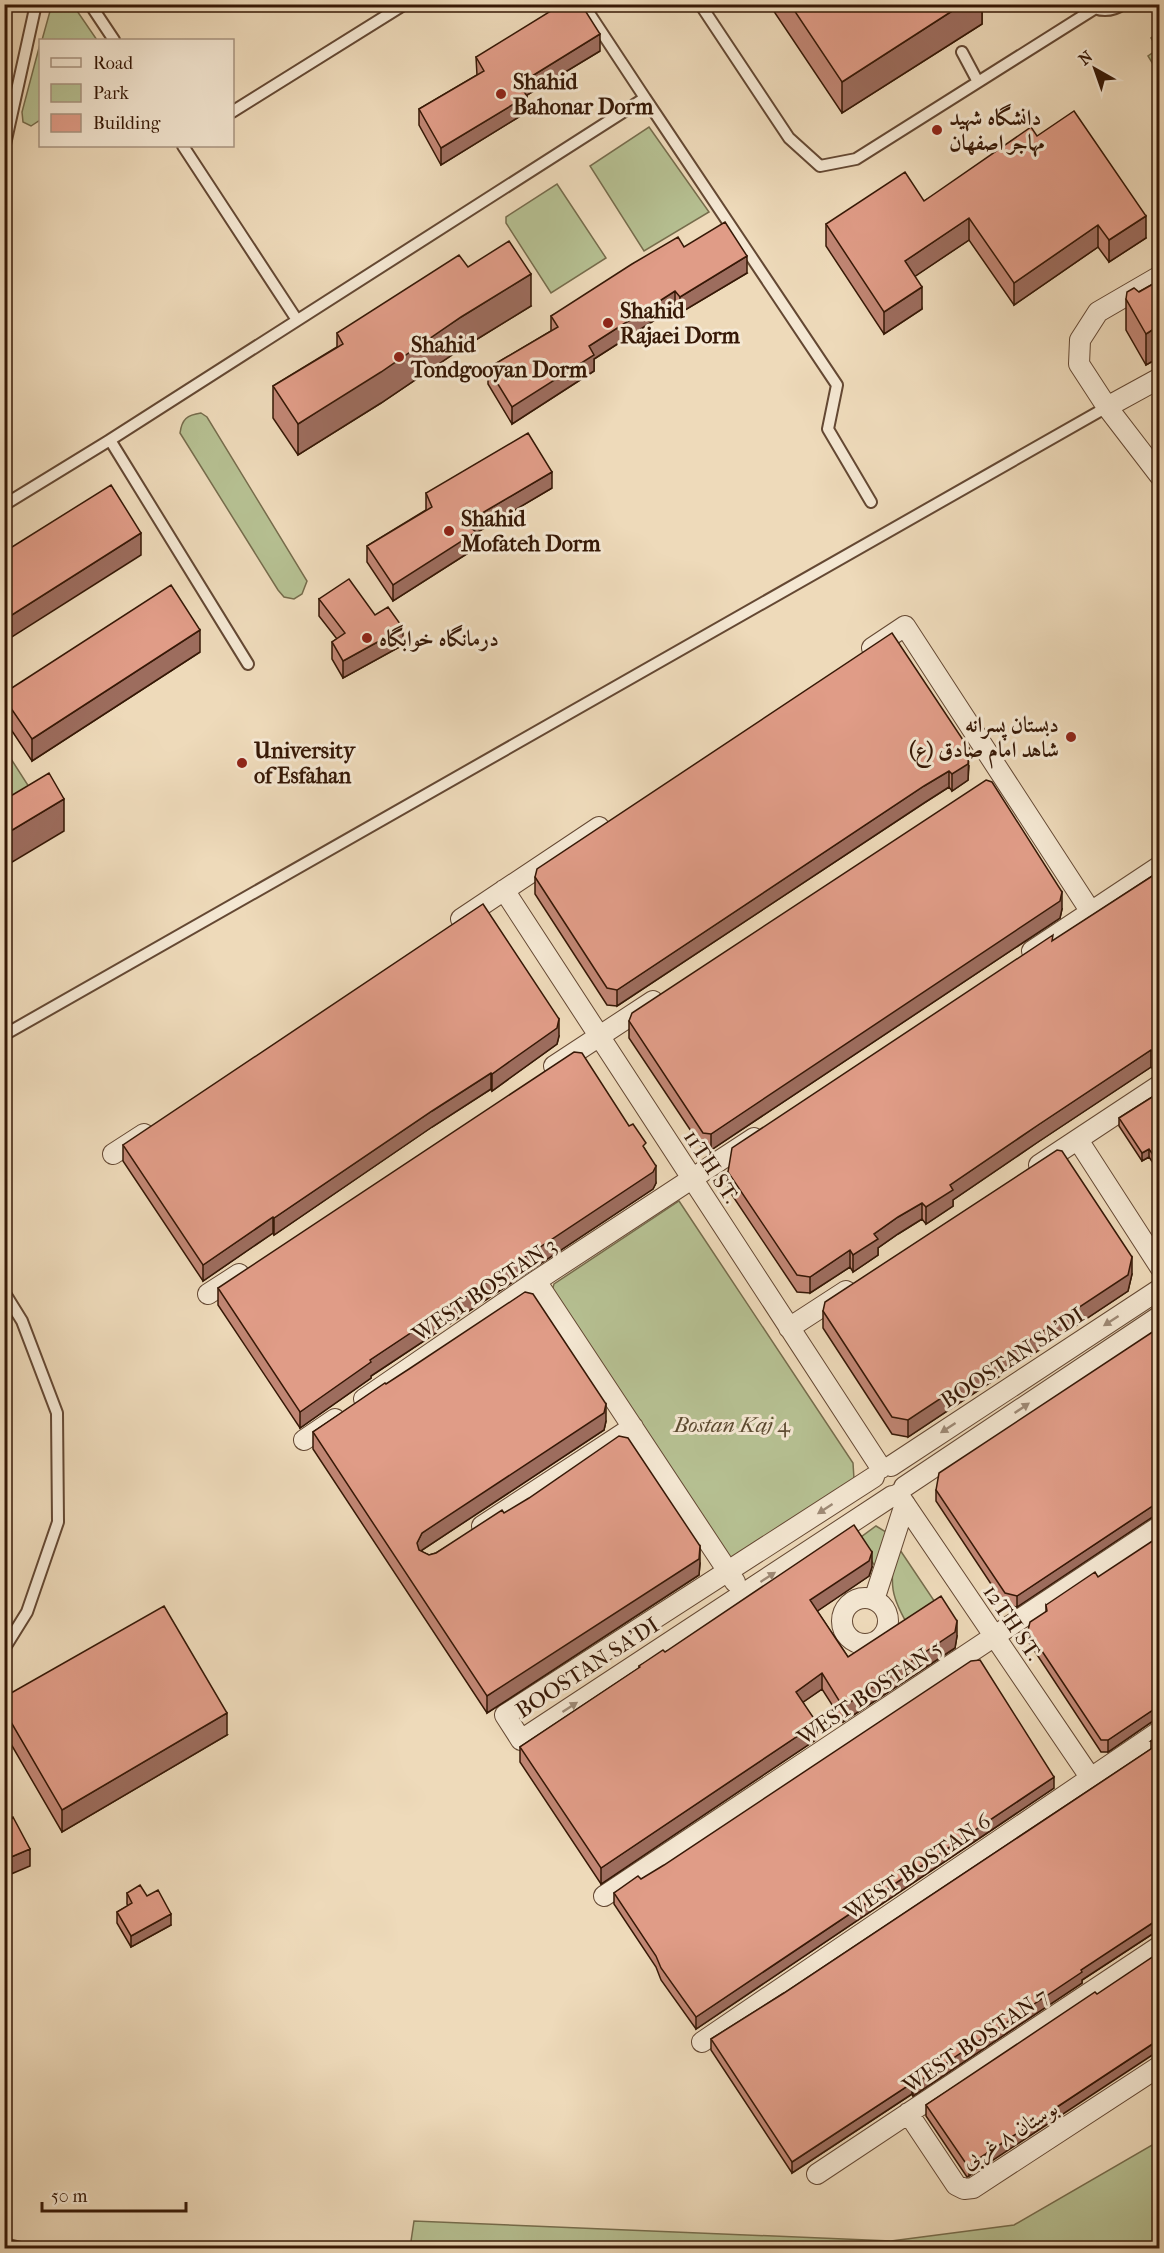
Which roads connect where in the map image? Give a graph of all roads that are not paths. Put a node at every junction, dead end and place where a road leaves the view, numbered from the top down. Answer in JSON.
{"nodes":[{"id":1,"x":36,"y":4,"type":"edge"},
{"id":2,"x":90,"y":4,"type":"edge"},
{"id":3,"x":405,"y":4,"type":"edge"},
{"id":4,"x":583,"y":4,"type":"edge"},
{"id":5,"x":700,"y":4,"type":"edge"},
{"id":6,"x":1123,"y":4,"type":"edge"},
{"id":7,"x":1090,"y":7,"type":"edge"},
{"id":8,"x":113,"y":39,"type":"edge"},
{"id":9,"x":962,"y":52,"type":"dead end"},
{"id":10,"x":978,"y":82,"type":"junction"},
{"id":11,"x":645,"y":98,"type":"junction"},
{"id":12,"x":234,"y":111,"type":"edge"},
{"id":13,"x":184,"y":147,"type":"edge"},
{"id":14,"x":4,"y":149,"type":"edge"},
{"id":15,"x":1160,"y":276,"type":"edge"},
{"id":16,"x":297,"y":320,"type":"junction"},
{"id":17,"x":1160,"y":378,"type":"edge"},
{"id":18,"x":1107,"y":407,"type":"junction"},
{"id":19,"x":110,"y":440,"type":"junction"},
{"id":20,"x":1160,"y":476,"type":"edge"},
{"id":21,"x":871,"y":502,"type":"dead end"},
{"id":22,"x":4,"y":506,"type":"edge"},
{"id":23,"x":856,"y":658,"type":"edge"},
{"id":24,"x":248,"y":664,"type":"dead end"},
{"id":25,"x":1001,"y":773,"type":"junction"},
{"id":26,"x":981,"y":786,"type":"edge"},
{"id":27,"x":612,"y":819,"type":"edge"},
{"id":28,"x":1160,"y":866,"type":"edge"},
{"id":29,"x":504,"y":890,"type":"junction"},
{"id":30,"x":1091,"y":912,"type":"junction"},
{"id":31,"x":446,"y":930,"type":"edge"},
{"id":32,"x":1013,"y":964,"type":"edge"},
{"id":33,"x":668,"y":992,"type":"edge"},
{"id":34,"x":4,"y":1035,"type":"edge"},
{"id":35,"x":599,"y":1036,"type":"junction"},
{"id":36,"x":540,"y":1075,"type":"edge"},
{"id":37,"x":1160,"y":1085,"type":"edge"},
{"id":38,"x":162,"y":1121,"type":"edge"},
{"id":39,"x":770,"y":1127,"type":"edge"},
{"id":40,"x":1078,"y":1140,"type":"junction"},
{"id":41,"x":113,"y":1154,"type":"dead end"},
{"id":42,"x":1028,"y":1172,"type":"edge"},
{"id":43,"x":692,"y":1180,"type":"junction"},
{"id":44,"x":257,"y":1262,"type":"edge"},
{"id":45,"x":1160,"y":1267,"type":"edge"},
{"id":46,"x":536,"y":1281,"type":"junction"},
{"id":47,"x":859,"y":1283,"type":"edge"},
{"id":48,"x":1160,"y":1289,"type":"edge"},
{"id":49,"x":4,"y":1292,"type":"edge"},
{"id":50,"x":208,"y":1294,"type":"dead end"},
{"id":51,"x":1160,"y":1316,"type":"edge"},
{"id":52,"x":789,"y":1328,"type":"junction"},
{"id":53,"x":633,"y":1427,"type":"junction"},
{"id":54,"x":304,"y":1440,"type":"dead end"},
{"id":55,"x":882,"y":1470,"type":"junction"},
{"id":56,"x":900,"y":1495,"type":"junction"},
{"id":57,"x":1160,"y":1526,"type":"edge"},
{"id":58,"x":468,"y":1534,"type":"edge"},
{"id":59,"x":728,"y":1572,"type":"junction"},
{"id":60,"x":743,"y":1594,"type":"junction"},
{"id":61,"x":874,"y":1600,"type":"dead end"},
{"id":62,"x":994,"y":1638,"type":"junction"},
{"id":63,"x":4,"y":1649,"type":"edge"},
{"id":64,"x":1160,"y":1731,"type":"edge"},
{"id":65,"x":1090,"y":1777,"type":"junction"},
{"id":66,"x":604,"y":1896,"type":"dead end"},
{"id":67,"x":1160,"y":1946,"type":"edge"},
{"id":68,"x":702,"y":2042,"type":"dead end"},
{"id":69,"x":1160,"y":2066,"type":"edge"},
{"id":70,"x":908,"y":2113,"type":"junction"},
{"id":71,"x":817,"y":2174,"type":"dead end"},
{"id":72,"x":4,"y":2244,"type":"edge"},
{"id":73,"x":21,"y":2248,"type":"edge"}],
"edges":[{"from":1,"to":14,"type":"lane"},
{"from":2,"to":8,"type":"lane"},
{"from":3,"to":12,"type":"lane"},
{"from":4,"to":11,"type":"lane"},
{"from":5,"to":10,"type":"lane"},
{"from":6,"to":7,"type":"lane"},
{"from":7,"to":10,"type":"lane"},
{"from":9,"to":10,"type":"lane"},
{"from":11,"to":16,"type":"lane"},
{"from":11,"to":21,"type":"lane"},
{"from":13,"to":16,"type":"lane"},
{"from":15,"to":18,"type":"street"},
{"from":16,"to":19,"type":"lane"},
{"from":17,"to":18,"type":"street"},
{"from":18,"to":20,"type":"street"},
{"from":18,"to":34,"type":"lane"},
{"from":19,"to":22,"type":"lane"},
{"from":19,"to":24,"type":"lane"},
{"from":23,"to":25,"type":"street"},
{"from":25,"to":26,"type":"street"},
{"from":25,"to":30,"type":"street"},
{"from":27,"to":29,"type":"street"},
{"from":28,"to":30,"type":"street"},
{"from":29,"to":31,"type":"street"},
{"from":29,"to":35,"type":"street","name":"11TH ST."},
{"from":30,"to":32,"type":"street"},
{"from":33,"to":35,"type":"street"},
{"from":35,"to":36,"type":"street"},
{"from":35,"to":43,"type":"street","name":"11TH ST."},
{"from":37,"to":40,"type":"street"},
{"from":38,"to":41,"type":"street"},
{"from":39,"to":43,"type":"street","name":"WEST BOSTAN 3"},
{"from":40,"to":42,"type":"street"},
{"from":40,"to":45,"type":"street"},
{"from":43,"to":46,"type":"street","name":"WEST BOSTAN 3"},
{"from":43,"to":52,"type":"street","name":"11TH ST."},
{"from":44,"to":50,"type":"street"},
{"from":46,"to":53,"type":"street"},
{"from":46,"to":54,"type":"street","name":"WEST BOSTAN 3"},
{"from":47,"to":52,"type":"street"},
{"from":48,"to":55,"type":"street","name":"BOOSTAN SA'DI","one_way":true},
{"from":49,"to":63,"type":"lane"},
{"from":56,"to":51,"type":"street","name":"BOOSTAN SA'DI","one_way":true},
{"from":52,"to":55,"type":"street","name":"11TH ST."},
{"from":53,"to":58,"type":"street"},
{"from":53,"to":59,"type":"street"},
{"from":55,"to":56,"type":"street"},
{"from":55,"to":56,"type":"street"},
{"from":55,"to":59,"type":"street","name":"BOOSTAN SA'DI","one_way":true},
{"from":60,"to":56,"type":"street","name":"BOOSTAN SA'DI","one_way":true},
{"from":56,"to":61,"type":"street"},
{"from":56,"to":62,"type":"street","name":"12TH ST."},
{"from":57,"to":62,"type":"street","name":"WEST BOSTAN 5"},
{"from":59,"to":60,"type":"street"},
{"from":59,"to":60,"type":"street","name":"BOOSTAN SA'DI","one_way":true},
{"from":62,"to":65,"type":"street","name":"12TH ST."},
{"from":62,"to":66,"type":"street","name":"WEST BOSTAN 5"},
{"from":64,"to":65,"type":"street","name":"WEST BOSTAN 6"},
{"from":65,"to":68,"type":"street","name":"WEST BOSTAN 6"},
{"from":67,"to":70,"type":"street","name":"WEST BOSTAN 7"},
{"from":69,"to":70,"type":"street","name":"بوستان ۸ غربی"},
{"from":70,"to":71,"type":"street","name":"WEST BOSTAN 7"},
{"from":72,"to":73,"type":"lane"}]}
